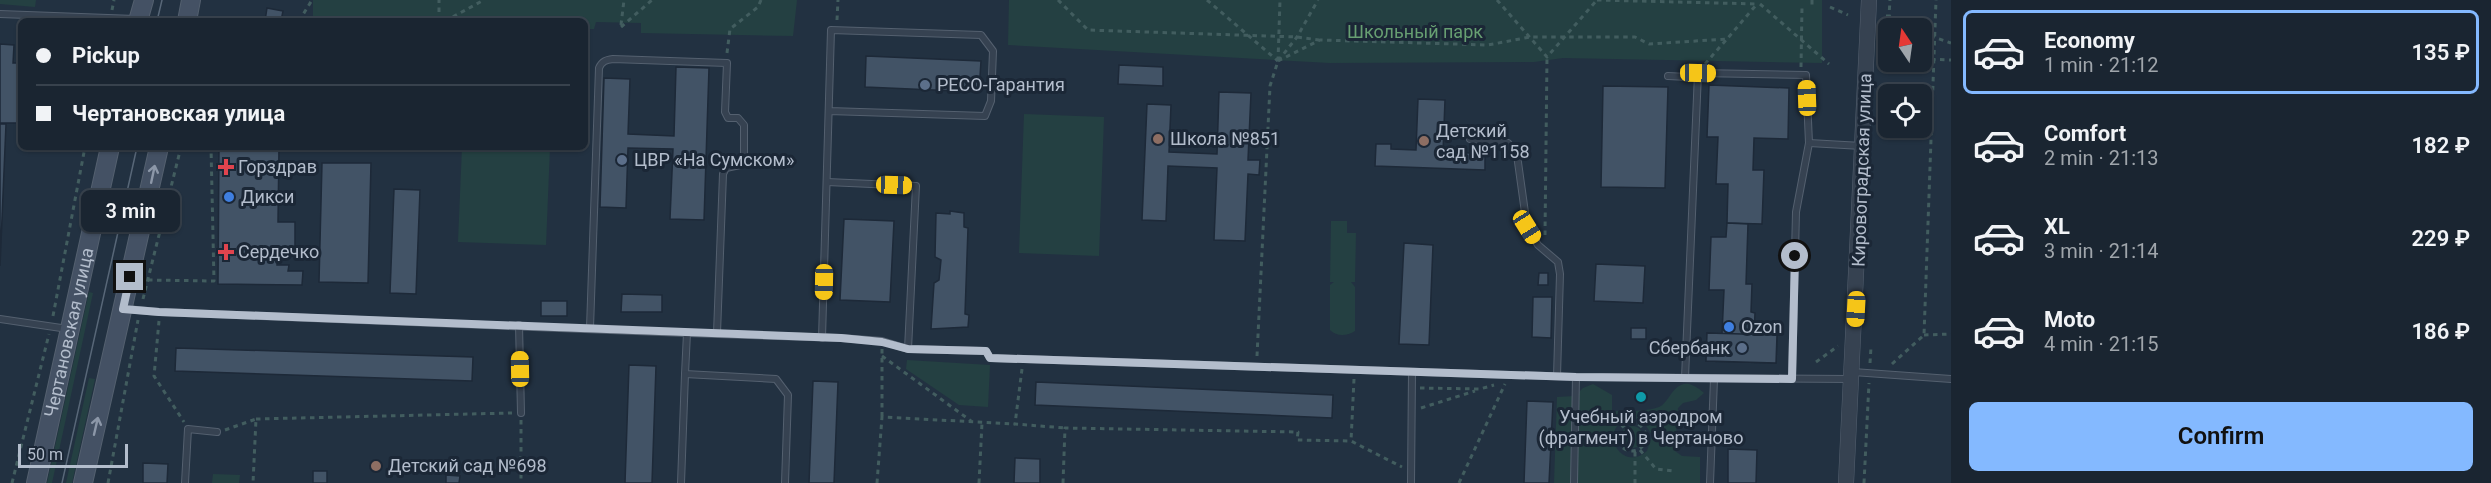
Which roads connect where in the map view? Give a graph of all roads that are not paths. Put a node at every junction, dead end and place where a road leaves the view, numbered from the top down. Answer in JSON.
{"nodes":[{"id":1,"x":144,"y":0,"type":"edge"},
{"id":2,"x":191,"y":0,"type":"edge"},
{"id":3,"x":1869,"y":0,"type":"edge"},
{"id":4,"x":0,"y":14,"type":"edge"},
{"id":5,"x":119,"y":18,"type":"edge"},
{"id":6,"x":139,"y":18,"type":"edge"},
{"id":7,"x":188,"y":18,"type":"edge"},
{"id":8,"x":1698,"y":73,"type":"junction"},
{"id":9,"x":1668,"y":76,"type":"dead end"},
{"id":10,"x":829,"y":111,"type":"junction"},
{"id":11,"x":1470,"y":140,"type":"dead end"},
{"id":12,"x":1809,"y":143,"type":"junction"},
{"id":13,"x":1863,"y":146,"type":"junction"},
{"id":14,"x":109,"y":150,"type":"edge"},
{"id":15,"x":158,"y":150,"type":"edge"},
{"id":16,"x":827,"y":182,"type":"junction"},
{"id":17,"x":123,"y":309,"type":"junction"},
{"id":18,"x":0,"y":319,"type":"edge"},
{"id":19,"x":519,"y":325,"type":"junction"},
{"id":20,"x":590,"y":328,"type":"junction"},
{"id":21,"x":71,"y":330,"type":"junction"},
{"id":22,"x":687,"y":333,"type":"junction"},
{"id":23,"x":717,"y":333,"type":"junction"},
{"id":24,"x":822,"y":338,"type":"junction"},
{"id":25,"x":908,"y":349,"type":"junction"},
{"id":26,"x":1412,"y":372,"type":"junction"},
{"id":27,"x":685,"y":374,"type":"junction"},
{"id":28,"x":1557,"y":376,"type":"junction"},
{"id":29,"x":1852,"y":376,"type":"junction"},
{"id":30,"x":1576,"y":377,"type":"junction"},
{"id":31,"x":1685,"y":378,"type":"junction"},
{"id":32,"x":1714,"y":379,"type":"junction"},
{"id":33,"x":1792,"y":379,"type":"junction"},
{"id":34,"x":1951,"y":380,"type":"edge"},
{"id":35,"x":520,"y":413,"type":"road end"},
{"id":36,"x":217,"y":432,"type":"road end"},
{"id":37,"x":36,"y":483,"type":"edge"},
{"id":38,"x":83,"y":483,"type":"edge"},
{"id":39,"x":185,"y":483,"type":"edge"},
{"id":40,"x":681,"y":483,"type":"edge"},
{"id":41,"x":785,"y":483,"type":"edge"},
{"id":42,"x":1411,"y":483,"type":"edge"},
{"id":43,"x":1574,"y":483,"type":"edge"},
{"id":44,"x":1710,"y":483,"type":"edge"},
{"id":45,"x":1846,"y":483,"type":"edge"}],
"edges":[{"from":1,"to":6,"type":"main road"},
{"from":2,"to":7,"type":"main road"},
{"from":3,"to":13,"type":"street","name":"Кировоградская улица"},
{"from":4,"to":5,"type":"lane"},
{"from":8,"to":9,"type":"lane"},
{"from":8,"to":12,"type":"lane"},
{"from":8,"to":31,"type":"lane"},
{"from":10,"to":10,"type":"lane"},
{"from":10,"to":16,"type":"lane"},
{"from":11,"to":28,"type":"lane"},
{"from":12,"to":13,"type":"lane"},
{"from":12,"to":33,"type":"lane"},
{"from":13,"to":29,"type":"street","name":"Кировоградская улица"},
{"from":14,"to":21,"type":"main road","name":"Чертановская улица"},
{"from":17,"to":15,"type":"main road","one_way":true},
{"from":16,"to":24,"type":"lane"},
{"from":16,"to":25,"type":"lane"},
{"from":17,"to":19,"type":"lane"},
{"from":38,"to":17,"type":"main road","one_way":true},
{"from":18,"to":21,"type":"lane"},
{"from":19,"to":20,"type":"lane"},
{"from":19,"to":35,"type":"lane"},
{"from":20,"to":22,"type":"lane"},
{"from":20,"to":23,"type":"lane"},
{"from":21,"to":37,"type":"main road","name":"Чертановская улица"},
{"from":22,"to":23,"type":"lane"},
{"from":22,"to":27,"type":"lane"},
{"from":23,"to":24,"type":"lane"},
{"from":24,"to":25,"type":"lane"},
{"from":25,"to":26,"type":"lane"},
{"from":26,"to":28,"type":"lane"},
{"from":26,"to":42,"type":"lane"},
{"from":27,"to":40,"type":"lane"},
{"from":27,"to":41,"type":"lane"},
{"from":28,"to":30,"type":"lane"},
{"from":29,"to":33,"type":"lane"},
{"from":29,"to":34,"type":"lane"},
{"from":29,"to":45,"type":"street","name":"Кировоградская улица"},
{"from":30,"to":31,"type":"lane"},
{"from":30,"to":43,"type":"lane"},
{"from":31,"to":32,"type":"lane"},
{"from":32,"to":33,"type":"lane"},
{"from":32,"to":44,"type":"lane"},
{"from":36,"to":39,"type":"lane"}]}
